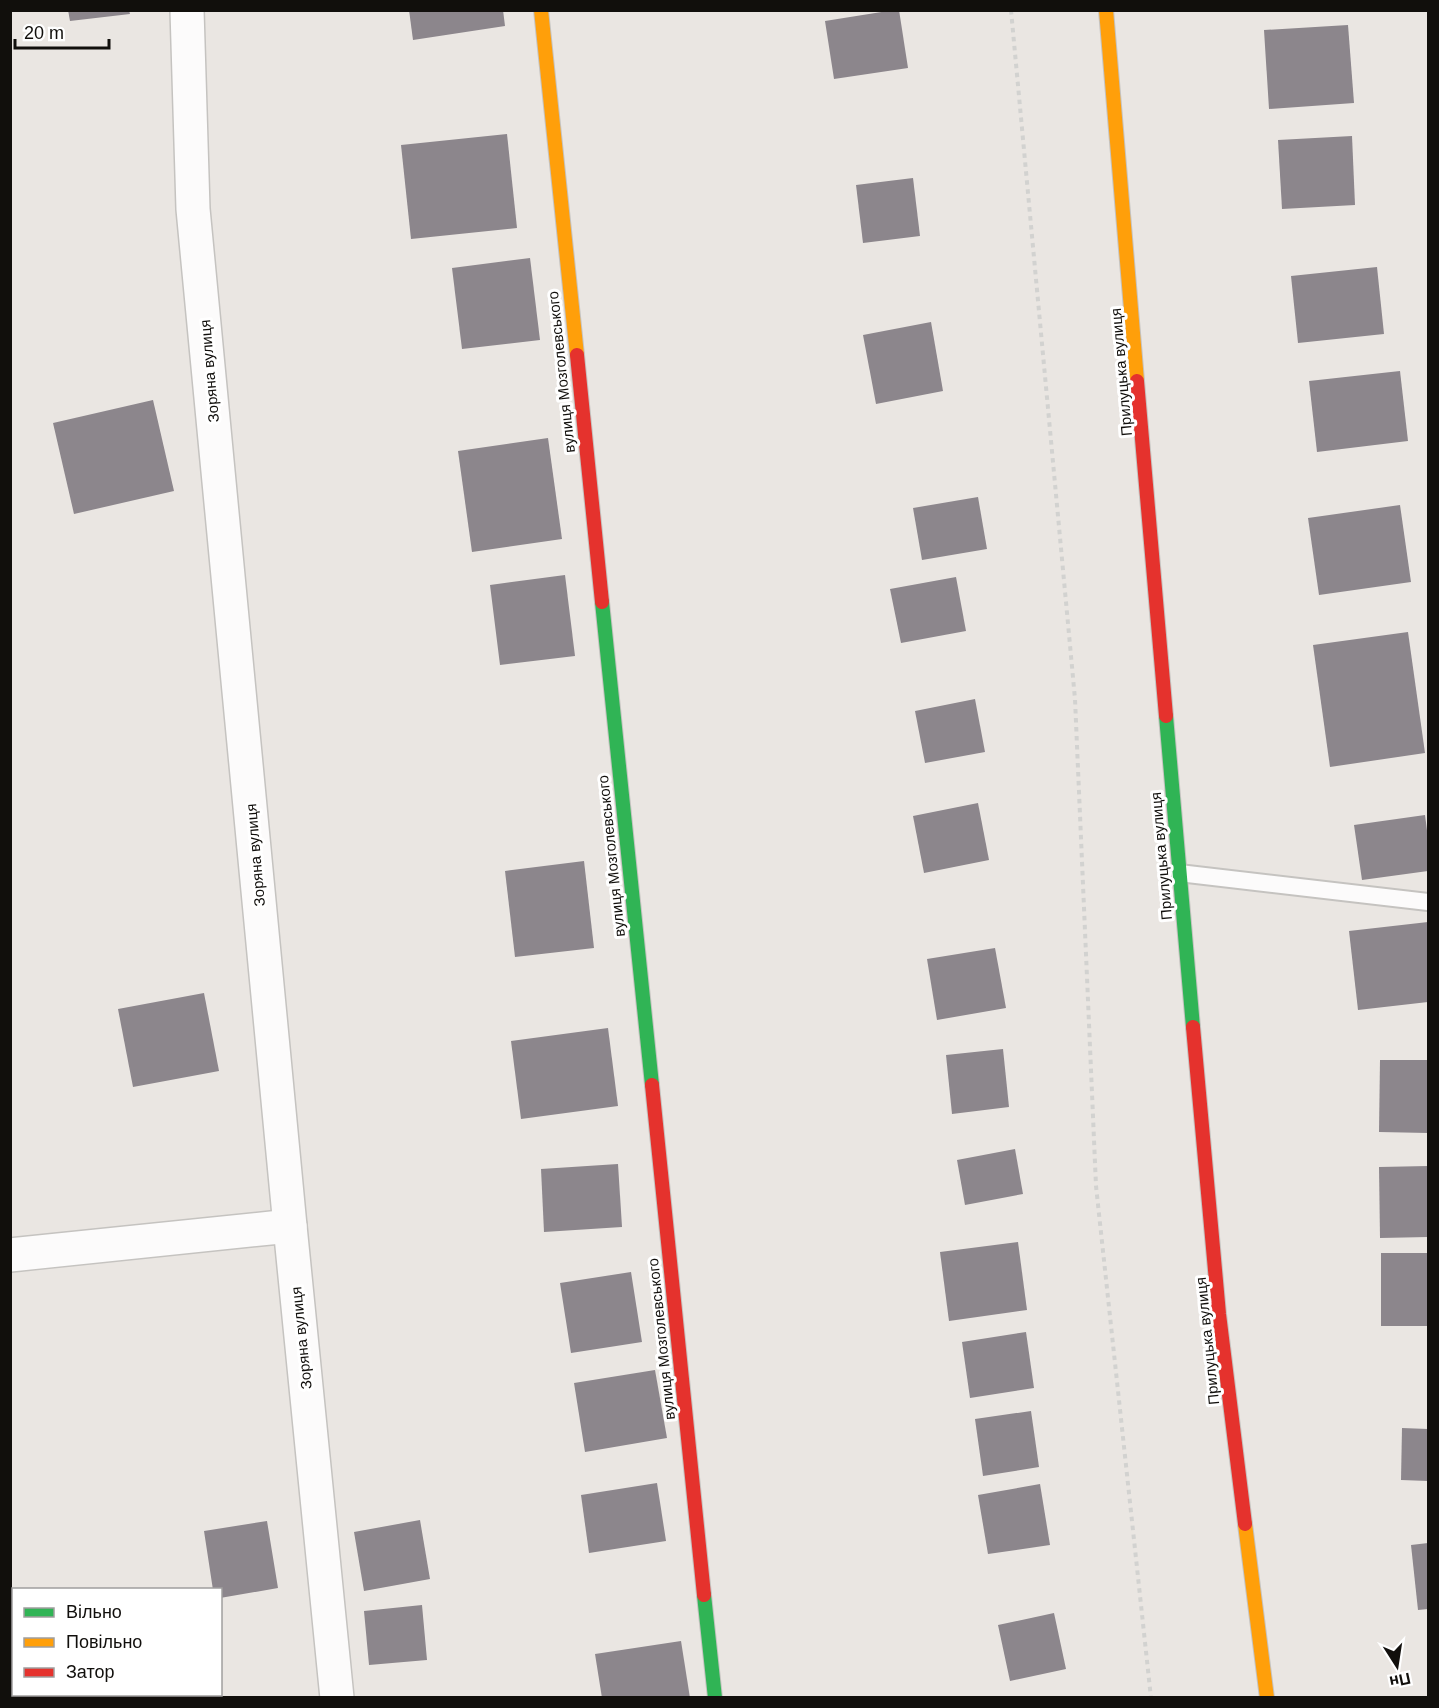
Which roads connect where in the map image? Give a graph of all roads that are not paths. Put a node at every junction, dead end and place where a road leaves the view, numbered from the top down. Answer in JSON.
{"nodes":[{"id":1,"x":187,"y":10,"type":"edge"},
{"id":2,"x":541,"y":10,"type":"edge"},
{"id":3,"x":1106,"y":10,"type":"edge"},
{"id":4,"x":1179,"y":873,"type":"junction"},
{"id":5,"x":1428,"y":902,"type":"edge"},
{"id":6,"x":290,"y":1226,"type":"junction"},
{"id":7,"x":10,"y":1255,"type":"edge"},
{"id":8,"x":337,"y":1698,"type":"edge"},
{"id":9,"x":715,"y":1698,"type":"edge"},
{"id":10,"x":1267,"y":1698,"type":"edge"}],
"edges":[{"from":1,"to":6,"type":"street","name":"Зоряна вулиця"},
{"from":2,"to":9,"type":"main road","name":"вулиця Мозголевського"},
{"from":3,"to":4,"type":"main road","name":"Прилуцька вулиця"},
{"from":4,"to":5,"type":"lane"},
{"from":4,"to":10,"type":"main road","name":"Прилуцька вулиця"},
{"from":6,"to":7,"type":"street"},
{"from":6,"to":8,"type":"street","name":"Зоряна вулиця"}]}
